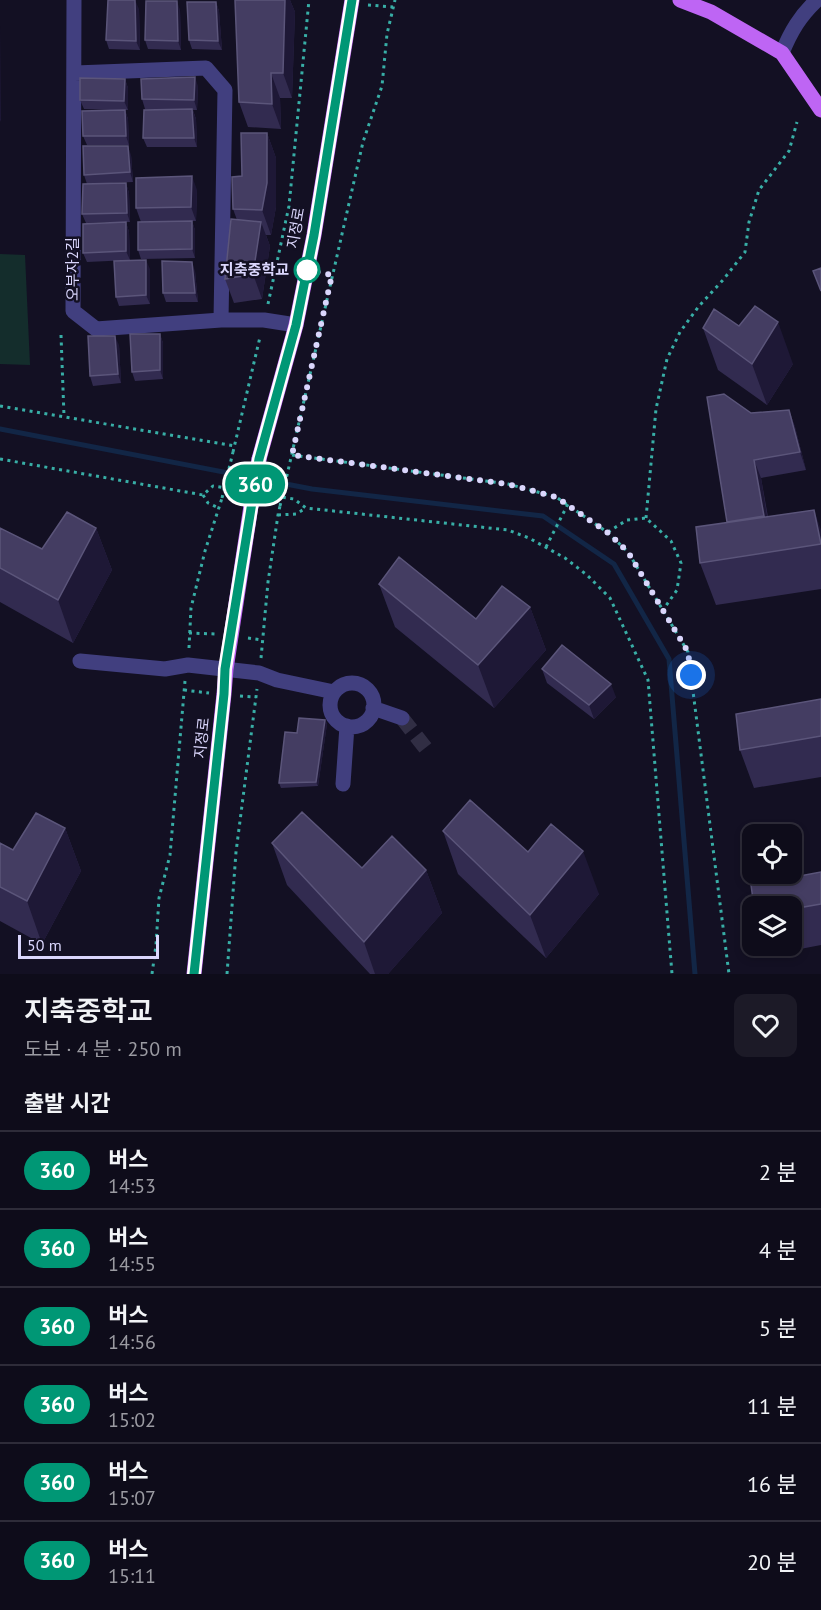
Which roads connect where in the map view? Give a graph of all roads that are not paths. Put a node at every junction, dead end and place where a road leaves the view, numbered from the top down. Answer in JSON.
{"nodes":[{"id":1,"x":74,"y":0,"type":"edge"},
{"id":2,"x":352,"y":0,"type":"edge"},
{"id":3,"x":680,"y":0,"type":"edge"},
{"id":4,"x":817,"y":0,"type":"edge"},
{"id":5,"x":782,"y":53,"type":"junction"},
{"id":6,"x":75,"y":73,"type":"junction"},
{"id":7,"x":821,"y":111,"type":"edge"},
{"id":8,"x":221,"y":320,"type":"junction"},
{"id":9,"x":296,"y":325,"type":"junction"},
{"id":10,"x":80,"y":661,"type":"dead end"},
{"id":11,"x":225,"y":669,"type":"junction"},
{"id":12,"x":334,"y":692,"type":"junction"},
{"id":13,"x":373,"y":708,"type":"junction"},
{"id":14,"x":402,"y":718,"type":"tunnel mouth"},
{"id":15,"x":347,"y":726,"type":"junction"},
{"id":16,"x":343,"y":784,"type":"dead end"},
{"id":17,"x":194,"y":974,"type":"edge"}],
"edges":[{"from":1,"to":6,"type":"street","name":"오부자2길"},
{"from":2,"to":9,"type":"main road","name":"지정로"},
{"from":3,"to":5,"type":"main road"},
{"from":4,"to":5,"type":"street"},
{"from":5,"to":7,"type":"main road"},
{"from":6,"to":8,"type":"street"},
{"from":6,"to":8,"type":"street","name":"오부자2길"},
{"from":8,"to":9,"type":"street","name":"오부자2길"},
{"from":9,"to":11,"type":"main road","name":"지정로","bridge":true},
{"from":10,"to":11,"type":"street"},
{"from":11,"to":12,"type":"street"},
{"from":11,"to":17,"type":"main road","name":"지정로"},
{"from":12,"to":13,"type":"street"},
{"from":12,"to":15,"type":"street"},
{"from":13,"to":14,"type":"street"},
{"from":13,"to":15,"type":"street"},
{"from":15,"to":16,"type":"street"}]}
